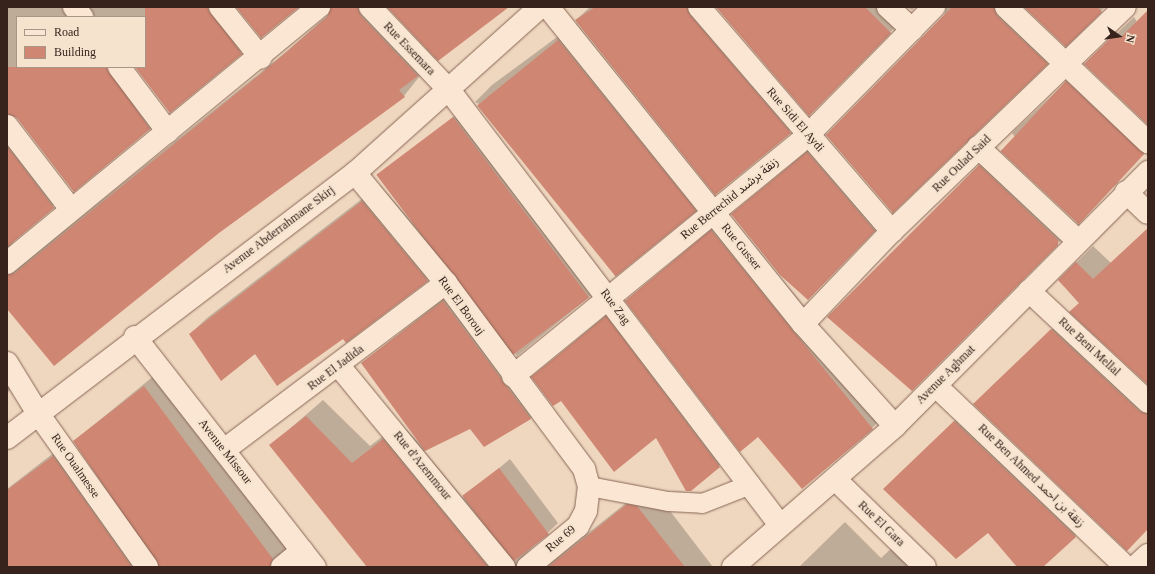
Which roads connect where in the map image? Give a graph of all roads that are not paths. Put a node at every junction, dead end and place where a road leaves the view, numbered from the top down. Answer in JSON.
{"nodes":[{"id":1,"x":74,"y":7,"type":"edge"},
{"id":2,"x":220,"y":7,"type":"edge"},
{"id":3,"x":319,"y":7,"type":"edge"},
{"id":4,"x":370,"y":7,"type":"edge"},
{"id":5,"x":540,"y":7,"type":"edge"},
{"id":6,"x":548,"y":7,"type":"edge"},
{"id":7,"x":699,"y":7,"type":"edge"},
{"id":8,"x":888,"y":7,"type":"edge"},
{"id":9,"x":934,"y":7,"type":"edge"},
{"id":10,"x":1006,"y":7,"type":"edge"},
{"id":11,"x":1125,"y":7,"type":"edge"},
{"id":12,"x":81,"y":16,"type":"edge"},
{"id":13,"x":912,"y":29,"type":"junction"},
{"id":14,"x":261,"y":58,"type":"junction"},
{"id":15,"x":1069,"y":64,"type":"junction"},
{"id":16,"x":120,"y":68,"type":"edge"},
{"id":17,"x":449,"y":90,"type":"junction"},
{"id":18,"x":7,"y":126,"type":"edge"},
{"id":19,"x":168,"y":132,"type":"junction"},
{"id":20,"x":808,"y":135,"type":"junction"},
{"id":21,"x":1148,"y":142,"type":"edge"},
{"id":22,"x":978,"y":147,"type":"junction"},
{"id":23,"x":1148,"y":172,"type":"edge"},
{"id":24,"x":355,"y":173,"type":"junction"},
{"id":25,"x":1126,"y":192,"type":"junction"},
{"id":26,"x":71,"y":209,"type":"junction"},
{"id":27,"x":712,"y":212,"type":"junction"},
{"id":28,"x":1148,"y":213,"type":"edge"},
{"id":29,"x":892,"y":231,"type":"junction"},
{"id":30,"x":1078,"y":241,"type":"junction"},
{"id":31,"x":7,"y":263,"type":"edge"},
{"id":32,"x":446,"y":283,"type":"junction"},
{"id":33,"x":1029,"y":291,"type":"junction"},
{"id":34,"x":608,"y":298,"type":"junction"},
{"id":35,"x":803,"y":324,"type":"junction"},
{"id":36,"x":135,"y":337,"type":"junction"},
{"id":37,"x":7,"y":363,"type":"edge"},
{"id":38,"x":340,"y":366,"type":"junction"},
{"id":39,"x":513,"y":376,"type":"junction"},
{"id":40,"x":936,"y":386,"type":"junction"},
{"id":41,"x":1148,"y":402,"type":"edge"},
{"id":42,"x":37,"y":412,"type":"junction"},
{"id":43,"x":895,"y":426,"type":"junction"},
{"id":44,"x":7,"y":438,"type":"edge"},
{"id":45,"x":564,"y":442,"type":"joint"},
{"id":46,"x":224,"y":450,"type":"junction"},
{"id":47,"x":836,"y":480,"type":"junction"},
{"id":48,"x":750,"y":484,"type":"junction"},
{"id":49,"x":589,"y":486,"type":"junction"},
{"id":50,"x":780,"y":525,"type":"junction"},
{"id":51,"x":1148,"y":555,"type":"edge"},
{"id":52,"x":309,"y":559,"type":"edge"},
{"id":53,"x":147,"y":567,"type":"edge"},
{"id":54,"x":282,"y":567,"type":"edge"},
{"id":55,"x":504,"y":567,"type":"edge"},
{"id":56,"x":528,"y":567,"type":"edge"},
{"id":57,"x":733,"y":567,"type":"edge"},
{"id":58,"x":925,"y":567,"type":"edge"},
{"id":59,"x":1126,"y":567,"type":"edge"},
{"id":60,"x":1135,"y":567,"type":"edge"}],
"edges":[{"from":1,"to":12,"type":"street"},
{"from":2,"to":14,"type":"street"},
{"from":3,"to":14,"type":"street"},
{"from":4,"to":17,"type":"street","name":"Rue Essemara"},
{"from":5,"to":17,"type":"street","name":"Avenue Abderrahmane Skirj"},
{"from":6,"to":27,"type":"street","name":"Rue Gusser"},
{"from":7,"to":20,"type":"street","name":"Rue Sidi El Aydi"},
{"from":8,"to":13,"type":"street"},
{"from":9,"to":13,"type":"street","name":"Rue Berrechid زنقة برشىد"},
{"from":10,"to":15,"type":"street"},
{"from":11,"to":15,"type":"street","name":"Rue Oulad Said"},
{"from":13,"to":20,"type":"street","name":"Rue Berrechid زنقة برشىد"},
{"from":14,"to":19,"type":"street"},
{"from":15,"to":21,"type":"street"},
{"from":15,"to":22,"type":"street","name":"Rue Oulad Said"},
{"from":16,"to":19,"type":"street"},
{"from":17,"to":24,"type":"street","name":"Avenue Abderrahmane Skirj"},
{"from":17,"to":34,"type":"street","name":"Rue Zag"},
{"from":18,"to":26,"type":"street"},
{"from":19,"to":26,"type":"street"},
{"from":20,"to":27,"type":"street","name":"Rue Berrechid زنقة برشىد"},
{"from":20,"to":29,"type":"street","name":"Rue Sidi El Aydi"},
{"from":22,"to":29,"type":"street","name":"Rue Oulad Said"},
{"from":22,"to":30,"type":"street"},
{"from":23,"to":25,"type":"street","name":"Avenue Aghmat"},
{"from":24,"to":32,"type":"street","name":"Rue El Borouj"},
{"from":24,"to":36,"type":"street","name":"Avenue Abderrahmane Skirj"},
{"from":25,"to":28,"type":"street"},
{"from":25,"to":30,"type":"street","name":"Avenue Aghmat"},
{"from":26,"to":31,"type":"street"},
{"from":27,"to":34,"type":"street","name":"Rue Berrechid زنقة برشىد"},
{"from":27,"to":35,"type":"street","name":"Rue Gusser"},
{"from":29,"to":35,"type":"street","name":"Rue Oulad Said"},
{"from":30,"to":33,"type":"street","name":"Avenue Aghmat"},
{"from":32,"to":38,"type":"street","name":"Rue El Jadida"},
{"from":32,"to":39,"type":"street","name":"Rue El Borouj"},
{"from":33,"to":40,"type":"street","name":"Avenue Aghmat"},
{"from":33,"to":41,"type":"street","name":"Rue Beni Mellal"},
{"from":34,"to":39,"type":"street","name":"Rue Berrechid زنقة برشىد"},
{"from":34,"to":48,"type":"street","name":"Rue Zag"},
{"from":35,"to":43,"type":"street","name":"Rue Gusser"},
{"from":36,"to":42,"type":"street","name":"Avenue Abderrahmane Skirj"},
{"from":36,"to":46,"type":"street","name":"Avenue Missour"},
{"from":37,"to":42,"type":"street","name":"Rue Oualmesse"},
{"from":38,"to":46,"type":"street","name":"Rue El Jadida"},
{"from":38,"to":55,"type":"street","name":"Rue d'Azemmour"},
{"from":39,"to":45,"type":"street","name":"Rue El Borouj"},
{"from":40,"to":43,"type":"street","name":"Avenue Aghmat"},
{"from":40,"to":59,"type":"street","name":"Rue Ben Ahmed زنقة بن احمد"},
{"from":42,"to":44,"type":"street","name":"Avenue Abderrahmane Skirj"},
{"from":42,"to":53,"type":"street","name":"Rue Oualmesse"},
{"from":43,"to":47,"type":"street","name":"Avenue Aghmat"},
{"from":45,"to":49,"type":"street","name":"Rue 69"},
{"from":46,"to":52,"type":"street","name":"Avenue Missour"},
{"from":47,"to":50,"type":"street","name":"Avenue Aghmat"},
{"from":47,"to":58,"type":"street","name":"Rue El Gara"},
{"from":48,"to":49,"type":"lane"},
{"from":48,"to":50,"type":"street","name":"Rue Zag"},
{"from":49,"to":56,"type":"street","name":"Rue 69"},
{"from":50,"to":57,"type":"street","name":"Avenue Aghmat"},
{"from":51,"to":60,"type":"street"},
{"from":52,"to":54,"type":"street"}]}
